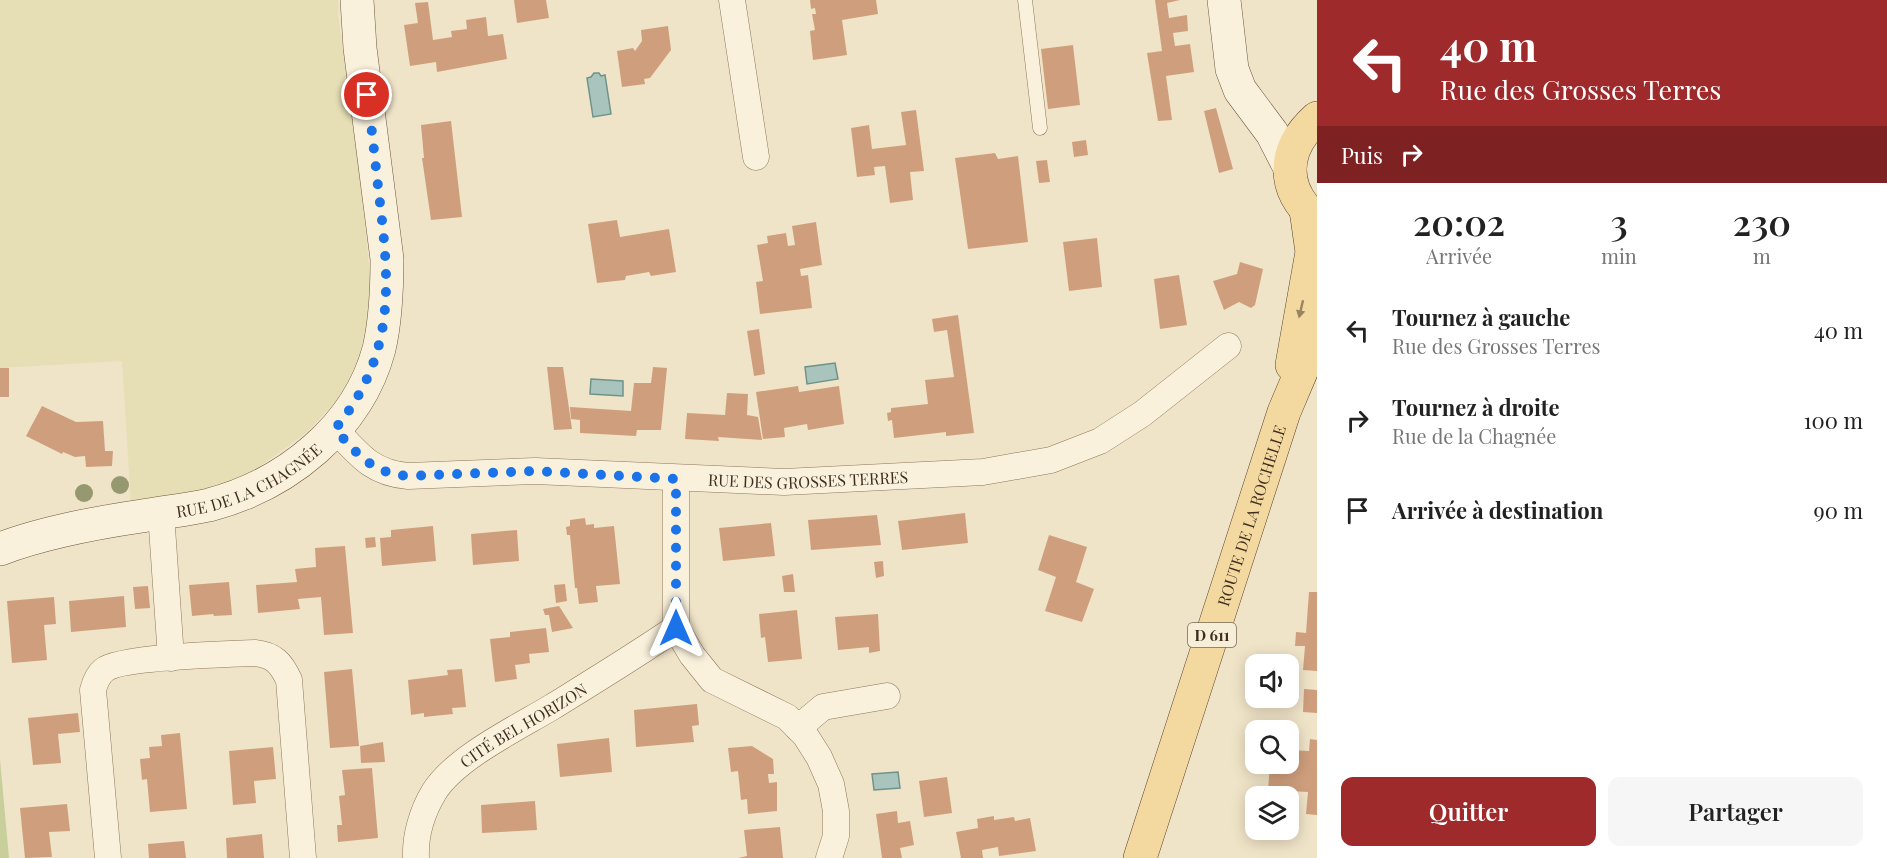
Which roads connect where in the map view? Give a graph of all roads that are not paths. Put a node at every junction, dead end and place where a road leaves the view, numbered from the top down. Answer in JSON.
{"nodes":[{"id":1,"x":357,"y":0,"type":"edge"},
{"id":2,"x":732,"y":0,"type":"edge"},
{"id":3,"x":1025,"y":0,"type":"edge"},
{"id":4,"x":1224,"y":0,"type":"edge"},
{"id":5,"x":1240,"y":90,"type":"junction"},
{"id":6,"x":1317,"y":118,"type":"edge"},
{"id":7,"x":1040,"y":128,"type":"dead end"},
{"id":8,"x":756,"y":158,"type":"dead end"},
{"id":9,"x":1290,"y":168,"type":"junction"},
{"id":10,"x":1311,"y":215,"type":"edge"},
{"id":11,"x":1317,"y":334,"type":"edge"},
{"id":12,"x":1228,"y":346,"type":"dead end"},
{"id":13,"x":1284,"y":412,"type":"junction"},
{"id":14,"x":335,"y":429,"type":"junction"},
{"id":15,"x":676,"y":479,"type":"junction"},
{"id":16,"x":161,"y":513,"type":"junction"},
{"id":17,"x":0,"y":549,"type":"edge"},
{"id":18,"x":676,"y":628,"type":"junction"},
{"id":19,"x":171,"y":658,"type":"junction"},
{"id":20,"x":887,"y":696,"type":"dead end"},
{"id":21,"x":798,"y":728,"type":"junction"},
{"id":22,"x":108,"y":858,"type":"edge"},
{"id":23,"x":303,"y":858,"type":"edge"},
{"id":24,"x":416,"y":858,"type":"edge"},
{"id":25,"x":829,"y":858,"type":"edge"},
{"id":26,"x":1140,"y":858,"type":"edge"}],
"edges":[{"from":1,"to":14,"type":"street","name":"RUE DE LA CHAGNÉE"},
{"from":2,"to":8,"type":"street"},
{"from":3,"to":7,"type":"lane"},
{"from":4,"to":5,"type":"street"},
{"from":5,"to":6,"type":"street"},
{"from":5,"to":9,"type":"street"},
{"from":6,"to":9,"type":"main road"},
{"from":9,"to":10,"type":"main road","name":"ROUTE DE LA ROCHELLE"},
{"from":10,"to":13,"type":"main road","name":"ROUTE DE LA ROCHELLE","number":"D 611","one_way":true},
{"from":11,"to":13,"type":"main road","name":"ROUTE DE LA ROCHELLE","number":"D 611"},
{"from":12,"to":15,"type":"street","name":"RUE DES GROSSES TERRES"},
{"from":13,"to":26,"type":"main road","name":"ROUTE DE LA ROCHELLE","number":"D 611"},
{"from":14,"to":15,"type":"street","name":"RUE DES GROSSES TERRES"},
{"from":14,"to":16,"type":"street","name":"RUE DE LA CHAGNÉE"},
{"from":15,"to":18,"type":"street"},
{"from":16,"to":17,"type":"street","name":"RUE DE LA CHAGNÉE"},
{"from":16,"to":19,"type":"street"},
{"from":18,"to":21,"type":"street"},
{"from":18,"to":24,"type":"street","name":"CITÉ BEL HORIZON"},
{"from":19,"to":22,"type":"street"},
{"from":19,"to":23,"type":"street"},
{"from":20,"to":21,"type":"street"},
{"from":21,"to":25,"type":"street"}]}
